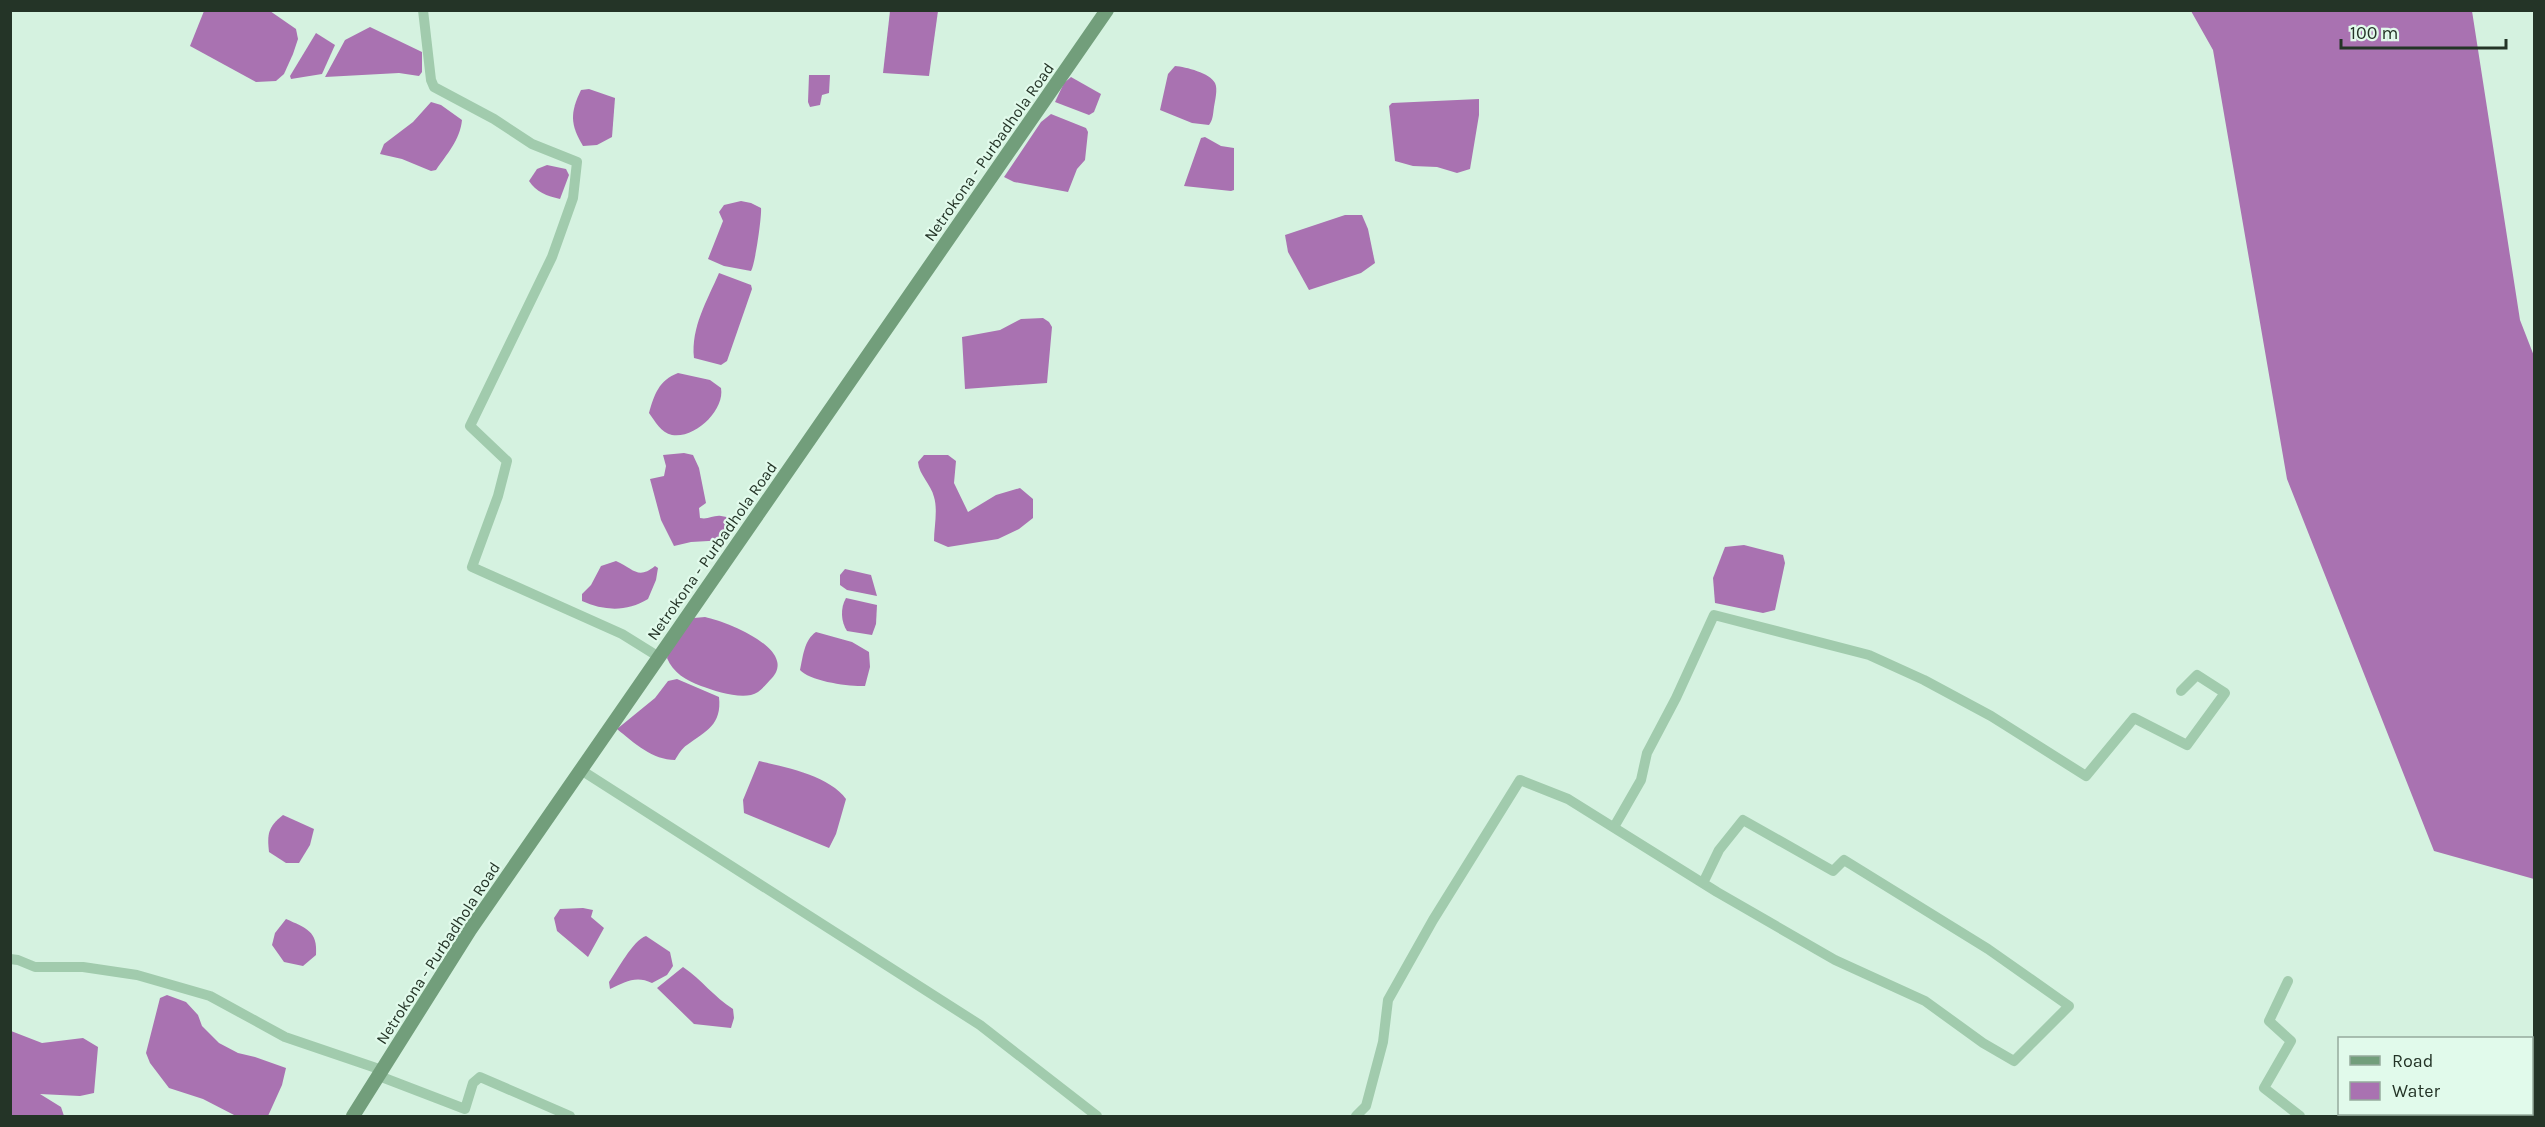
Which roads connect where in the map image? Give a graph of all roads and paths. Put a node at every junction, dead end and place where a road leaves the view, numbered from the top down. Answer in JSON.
{"nodes":[{"id":1,"x":423,"y":10,"type":"edge"},
{"id":2,"x":1107,"y":10,"type":"edge"},
{"id":3,"x":659,"y":657,"type":"junction"},
{"id":4,"x":2181,"y":691,"type":"dead end"},
{"id":5,"x":581,"y":770,"type":"junction"},
{"id":6,"x":1614,"y":827,"type":"junction"},
{"id":7,"x":1703,"y":883,"type":"junction"},
{"id":8,"x":10,"y":959,"type":"edge"},
{"id":9,"x":2288,"y":981,"type":"dead end"},
{"id":10,"x":380,"y":1073,"type":"junction"},
{"id":11,"x":353,"y":1116,"type":"edge"},
{"id":12,"x":570,"y":1116,"type":"edge"},
{"id":13,"x":1097,"y":1116,"type":"edge"},
{"id":14,"x":1356,"y":1116,"type":"edge"},
{"id":15,"x":2300,"y":1116,"type":"edge"}],
"edges":[{"from":1,"to":3,"type":"street"},
{"from":2,"to":3,"type":"main road","name":"Netrokona - Purbadhola Road"},
{"from":3,"to":5,"type":"main road","name":"Netrokona - Purbadhola Road"},
{"from":4,"to":6,"type":"street"},
{"from":5,"to":10,"type":"main road","name":"Netrokona - Purbadhola Road"},
{"from":5,"to":13,"type":"street"},
{"from":6,"to":7,"type":"street"},
{"from":6,"to":14,"type":"street"},
{"from":7,"to":7,"type":"street"},
{"from":8,"to":10,"type":"street"},
{"from":9,"to":15,"type":"street"},
{"from":10,"to":11,"type":"main road","name":"Netrokona - Purbadhola Road"},
{"from":10,"to":12,"type":"street"}]}
